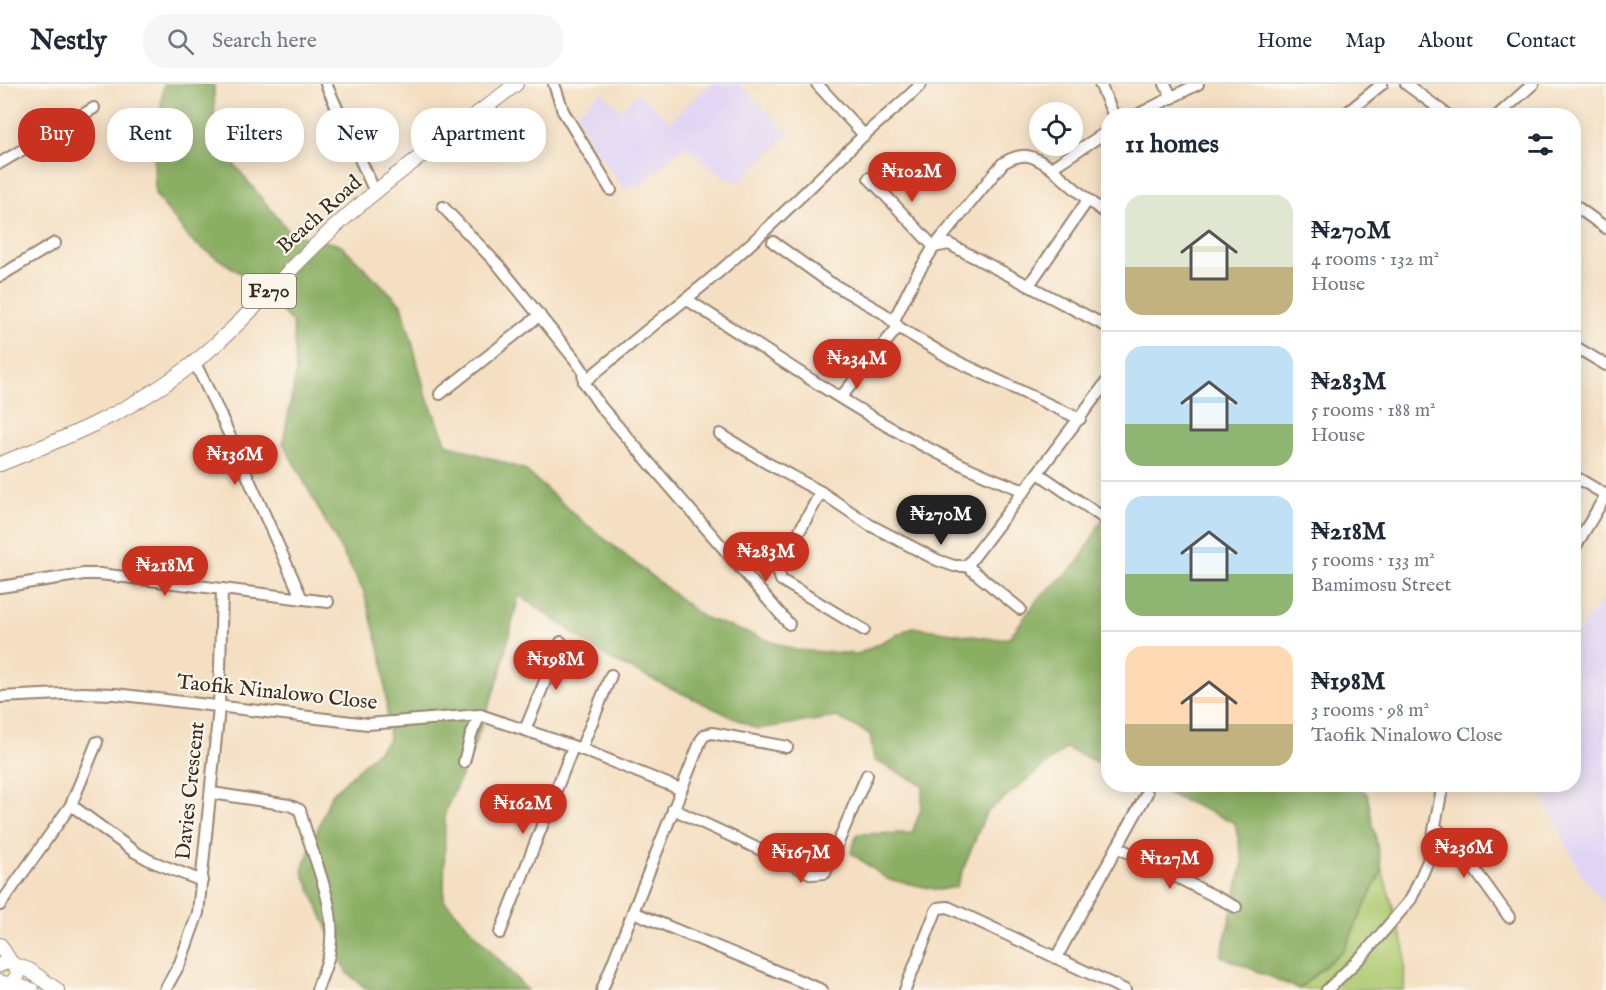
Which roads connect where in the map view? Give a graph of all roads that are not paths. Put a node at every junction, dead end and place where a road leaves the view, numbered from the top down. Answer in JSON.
{"nodes":[{"id":1,"x":326,"y":84,"type":"edge"},
{"id":2,"x":516,"y":84,"type":"edge"},
{"id":3,"x":554,"y":84,"type":"edge"},
{"id":4,"x":817,"y":84,"type":"edge"},
{"id":5,"x":921,"y":84,"type":"edge"},
{"id":6,"x":1100,"y":84,"type":"edge"},
{"id":7,"x":1166,"y":84,"type":"edge"},
{"id":8,"x":1198,"y":84,"type":"edge"},
{"id":9,"x":1382,"y":84,"type":"edge"},
{"id":10,"x":1406,"y":84,"type":"edge"},
{"id":11,"x":1533,"y":84,"type":"edge"},
{"id":12,"x":1172,"y":98,"type":"junction"},
{"id":13,"x":1110,"y":108,"type":"edge"},
{"id":14,"x":1152,"y":108,"type":"edge"},
{"id":15,"x":1353,"y":108,"type":"edge"},
{"id":16,"x":1438,"y":108,"type":"edge"},
{"id":17,"x":1506,"y":108,"type":"edge"},
{"id":18,"x":864,"y":135,"type":"junction"},
{"id":19,"x":1101,"y":136,"type":"edge"},
{"id":20,"x":18,"y":152,"type":"edge"},
{"id":21,"x":0,"y":163,"type":"edge"},
{"id":22,"x":1051,"y":168,"type":"junction"},
{"id":23,"x":870,"y":177,"type":"dead end"},
{"id":24,"x":611,"y":190,"type":"dead end"},
{"id":25,"x":375,"y":192,"type":"junction"},
{"id":26,"x":1088,"y":200,"type":"junction"},
{"id":27,"x":443,"y":207,"type":"dead end"},
{"id":28,"x":1101,"y":210,"type":"edge"},
{"id":29,"x":1581,"y":210,"type":"edge"},
{"id":30,"x":1606,"y":228,"type":"edge"},
{"id":31,"x":773,"y":242,"type":"dead end"},
{"id":32,"x":55,"y":243,"type":"dead end"},
{"id":33,"x":934,"y":247,"type":"junction"},
{"id":34,"x":0,"y":276,"type":"edge"},
{"id":35,"x":1029,"y":285,"type":"junction"},
{"id":36,"x":686,"y":299,"type":"junction"},
{"id":37,"x":540,"y":315,"type":"junction"},
{"id":38,"x":1101,"y":323,"type":"edge"},
{"id":39,"x":896,"y":324,"type":"junction"},
{"id":40,"x":1581,"y":350,"type":"edge"},
{"id":41,"x":194,"y":361,"type":"junction"},
{"id":42,"x":1606,"y":365,"type":"edge"},
{"id":43,"x":584,"y":382,"type":"junction"},
{"id":44,"x":1101,"y":390,"type":"edge"},
{"id":45,"x":440,"y":394,"type":"dead end"},
{"id":46,"x":841,"y":397,"type":"junction"},
{"id":47,"x":1080,"y":419,"type":"junction"},
{"id":48,"x":720,"y":434,"type":"dead end"},
{"id":49,"x":0,"y":464,"type":"edge"},
{"id":50,"x":1038,"y":473,"type":"junction"},
{"id":51,"x":1581,"y":480,"type":"edge"},
{"id":52,"x":1025,"y":491,"type":"junction"},
{"id":53,"x":821,"y":492,"type":"junction"},
{"id":54,"x":1606,"y":495,"type":"edge"},
{"id":55,"x":1101,"y":516,"type":"edge"},
{"id":56,"x":1581,"y":537,"type":"edge"},
{"id":57,"x":967,"y":566,"type":"junction"},
{"id":58,"x":0,"y":587,"type":"edge"},
{"id":59,"x":222,"y":589,"type":"junction"},
{"id":60,"x":302,"y":599,"type":"junction"},
{"id":61,"x":328,"y":602,"type":"dead end"},
{"id":62,"x":1020,"y":609,"type":"dead end"},
{"id":63,"x":789,"y":624,"type":"dead end"},
{"id":64,"x":864,"y":630,"type":"dead end"},
{"id":65,"x":561,"y":642,"type":"dead end"},
{"id":66,"x":611,"y":675,"type":"dead end"},
{"id":67,"x":0,"y":697,"type":"edge"},
{"id":68,"x":219,"y":708,"type":"junction"},
{"id":69,"x":480,"y":715,"type":"junction"},
{"id":70,"x":525,"y":730,"type":"junction"},
{"id":71,"x":97,"y":742,"type":"dead end"},
{"id":72,"x":788,"y":747,"type":"dead end"},
{"id":73,"x":577,"y":748,"type":"junction"},
{"id":74,"x":464,"y":762,"type":"dead end"},
{"id":75,"x":867,"y":775,"type":"dead end"},
{"id":76,"x":680,"y":789,"type":"junction"},
{"id":77,"x":1442,"y":792,"type":"edge"},
{"id":78,"x":212,"y":793,"type":"junction"},
{"id":79,"x":1147,"y":793,"type":"dead end"},
{"id":80,"x":71,"y":805,"type":"junction"},
{"id":81,"x":672,"y":809,"type":"junction"},
{"id":82,"x":1435,"y":828,"type":"junction"},
{"id":83,"x":1117,"y":847,"type":"junction"},
{"id":84,"x":202,"y":881,"type":"junction"},
{"id":85,"x":0,"y":905,"type":"edge"},
{"id":86,"x":1236,"y":907,"type":"dead end"},
{"id":87,"x":633,"y":912,"type":"junction"},
{"id":88,"x":1509,"y":917,"type":"dead end"},
{"id":89,"x":500,"y":933,"type":"dead end"},
{"id":90,"x":0,"y":945,"type":"edge"},
{"id":91,"x":1056,"y":958,"type":"junction"},
{"id":92,"x":9,"y":964,"type":"edge"},
{"id":93,"x":10,"y":984,"type":"edge"},
{"id":94,"x":32,"y":990,"type":"edge"},
{"id":95,"x":57,"y":990,"type":"edge"},
{"id":96,"x":165,"y":990,"type":"edge"},
{"id":97,"x":317,"y":990,"type":"edge"},
{"id":98,"x":602,"y":990,"type":"edge"},
{"id":99,"x":822,"y":990,"type":"edge"},
{"id":100,"x":905,"y":990,"type":"edge"},
{"id":101,"x":1125,"y":990,"type":"edge"},
{"id":102,"x":1327,"y":990,"type":"edge"}],
"edges":[{"from":1,"to":25,"type":"street"},
{"from":2,"to":25,"type":"main road","name":"Beach Road","number":"F270"},
{"from":3,"to":24,"type":"street"},
{"from":4,"to":18,"type":"street"},
{"from":5,"to":18,"type":"street"},
{"from":6,"to":13,"type":"street"},
{"from":7,"to":12,"type":"street"},
{"from":8,"to":12,"type":"street"},
{"from":9,"to":15,"type":"street"},
{"from":10,"to":16,"type":"street"},
{"from":11,"to":17,"type":"street"},
{"from":12,"to":14,"type":"street"},
{"from":18,"to":36,"type":"street"},
{"from":19,"to":22,"type":"street"},
{"from":20,"to":21,"type":"street"},
{"from":22,"to":26,"type":"street"},
{"from":22,"to":33,"type":"street"},
{"from":23,"to":33,"type":"street"},
{"from":25,"to":41,"type":"main road","name":"Beach Road","number":"F270"},
{"from":26,"to":28,"type":"street"},
{"from":26,"to":35,"type":"street"},
{"from":27,"to":37,"type":"street"},
{"from":29,"to":30,"type":"street"},
{"from":31,"to":39,"type":"street"},
{"from":32,"to":34,"type":"street"},
{"from":33,"to":35,"type":"street"},
{"from":33,"to":39,"type":"street"},
{"from":35,"to":38,"type":"street"},
{"from":36,"to":43,"type":"street"},
{"from":36,"to":46,"type":"street"},
{"from":37,"to":43,"type":"street"},
{"from":37,"to":45,"type":"street"},
{"from":39,"to":46,"type":"street"},
{"from":39,"to":47,"type":"street"},
{"from":40,"to":42,"type":"street"},
{"from":41,"to":49,"type":"main road","name":"Beach Road","number":"F270"},
{"from":41,"to":60,"type":"street"},
{"from":43,"to":63,"type":"street"},
{"from":44,"to":47,"type":"street"},
{"from":46,"to":52,"type":"street"},
{"from":47,"to":50,"type":"street"},
{"from":48,"to":53,"type":"street"},
{"from":50,"to":52,"type":"street"},
{"from":50,"to":55,"type":"street"},
{"from":51,"to":54,"type":"street"},
{"from":52,"to":57,"type":"street"},
{"from":53,"to":57,"type":"street"},
{"from":53,"to":64,"type":"street"},
{"from":54,"to":56,"type":"street"},
{"from":57,"to":62,"type":"street"},
{"from":58,"to":59,"type":"street"},
{"from":59,"to":60,"type":"street"},
{"from":59,"to":68,"type":"street","name":"Davies Crescent"},
{"from":60,"to":61,"type":"street"},
{"from":65,"to":70,"type":"street"},
{"from":66,"to":73,"type":"street"},
{"from":67,"to":68,"type":"street","name":"Taofik Ninalowo Close"},
{"from":68,"to":69,"type":"street","name":"Taofik Ninalowo Close"},
{"from":68,"to":78,"type":"street","name":"Davies Crescent"},
{"from":69,"to":70,"type":"street","name":"Taofik Ninalowo Close"},
{"from":69,"to":74,"type":"street"},
{"from":70,"to":73,"type":"street","name":"Taofik Ninalowo Close"},
{"from":71,"to":80,"type":"street"},
{"from":72,"to":76,"type":"street"},
{"from":73,"to":76,"type":"street","name":"Taofik Ninalowo Close"},
{"from":73,"to":89,"type":"street"},
{"from":75,"to":81,"type":"street"},
{"from":76,"to":81,"type":"street"},
{"from":77,"to":82,"type":"street"},
{"from":78,"to":84,"type":"street","name":"Davies Crescent"},
{"from":78,"to":97,"type":"street"},
{"from":79,"to":83,"type":"street"},
{"from":80,"to":84,"type":"street"},
{"from":80,"to":85,"type":"street"},
{"from":81,"to":87,"type":"street"},
{"from":82,"to":88,"type":"street"},
{"from":82,"to":102,"type":"street"},
{"from":83,"to":86,"type":"street"},
{"from":83,"to":91,"type":"street"},
{"from":84,"to":96,"type":"street","name":"Davies Crescent"},
{"from":87,"to":98,"type":"street"},
{"from":87,"to":99,"type":"street"},
{"from":90,"to":92,"type":"main road"},
{"from":91,"to":100,"type":"street"},
{"from":91,"to":101,"type":"street"},
{"from":92,"to":93,"type":"main road"},
{"from":92,"to":95,"type":"main road"},
{"from":93,"to":94,"type":"main road"}]}
